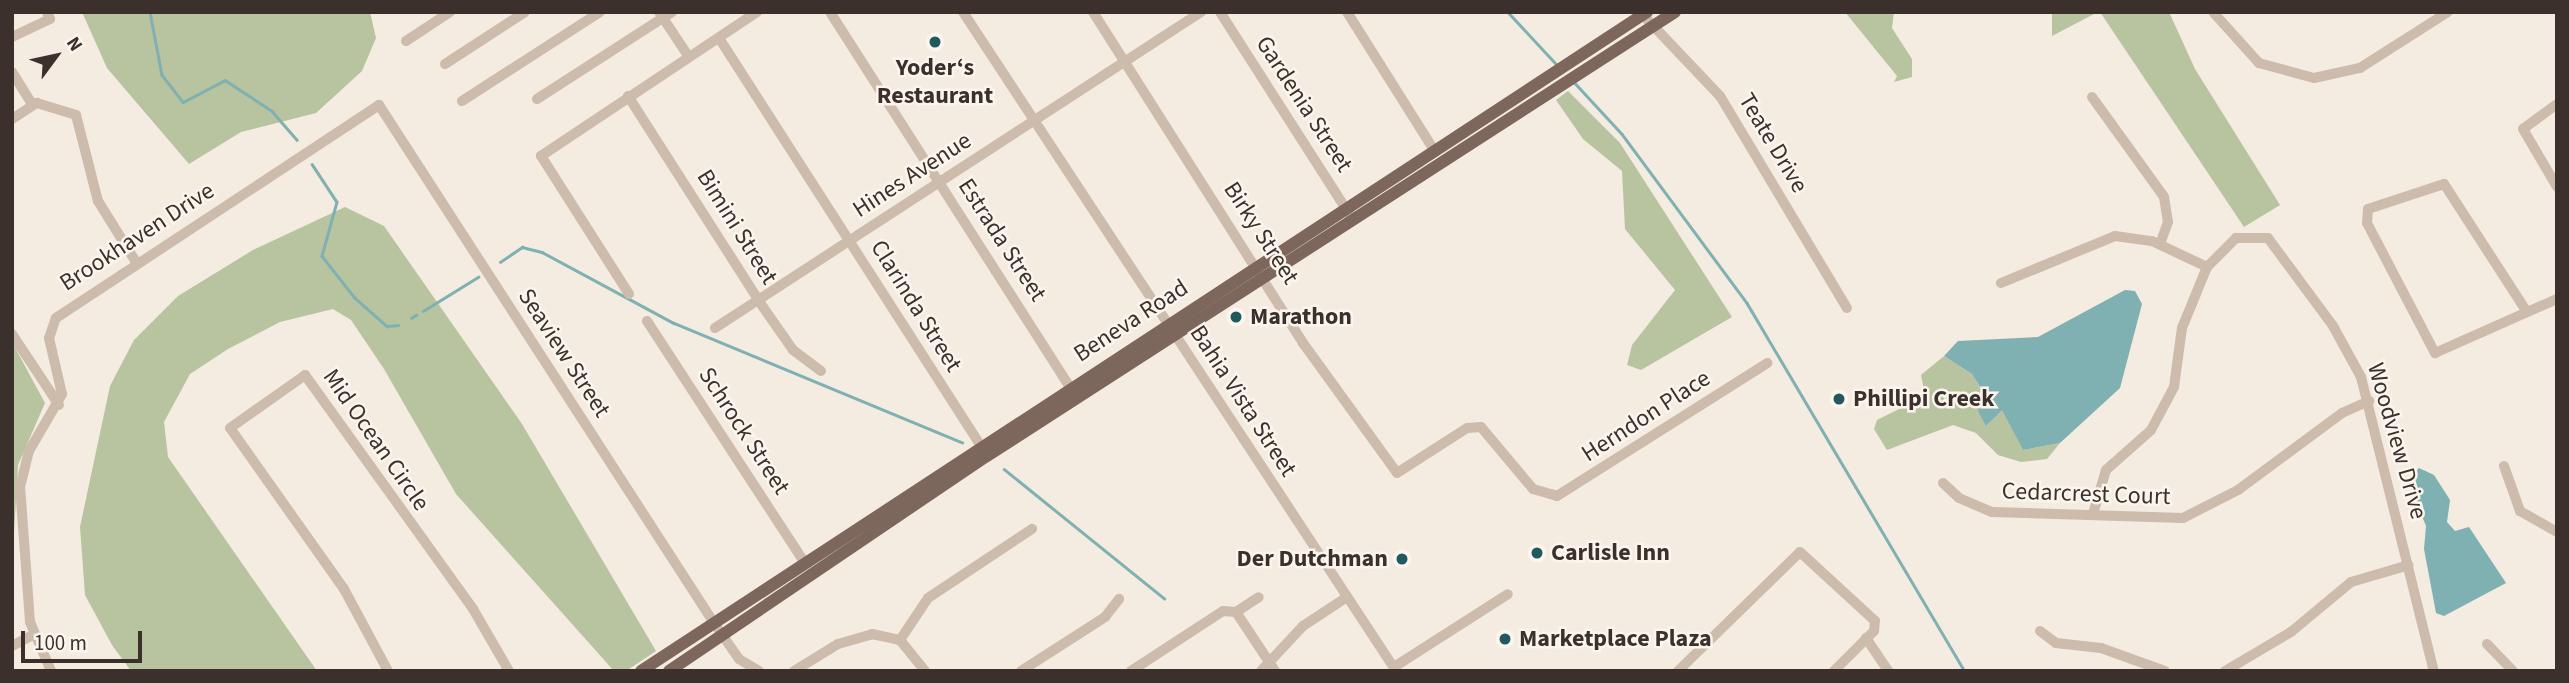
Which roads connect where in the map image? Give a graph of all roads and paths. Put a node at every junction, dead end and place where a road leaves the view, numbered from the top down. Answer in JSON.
{"nodes":[{"id":1,"x":47,"y":12,"type":"edge"},
{"id":2,"x":450,"y":12,"type":"edge"},
{"id":3,"x":525,"y":12,"type":"edge"},
{"id":4,"x":600,"y":12,"type":"edge"},
{"id":5,"x":757,"y":12,"type":"edge"},
{"id":6,"x":830,"y":12,"type":"edge"},
{"id":7,"x":963,"y":12,"type":"edge"},
{"id":8,"x":1093,"y":12,"type":"edge"},
{"id":9,"x":1201,"y":12,"type":"edge"},
{"id":10,"x":1220,"y":12,"type":"edge"},
{"id":11,"x":1347,"y":12,"type":"edge"},
{"id":12,"x":1675,"y":12,"type":"edge"},
{"id":13,"x":2213,"y":12,"type":"edge"},
{"id":14,"x":2448,"y":12,"type":"edge"},
{"id":15,"x":1645,"y":13,"type":"edge"},
{"id":16,"x":665,"y":14,"type":"edge"},
{"id":17,"x":1652,"y":27,"type":"junction"},
{"id":18,"x":12,"y":37,"type":"edge"},
{"id":19,"x":719,"y":38,"type":"junction"},
{"id":20,"x":406,"y":41,"type":"dead end"},
{"id":21,"x":689,"y":57,"type":"junction"},
{"id":22,"x":1125,"y":61,"type":"junction"},
{"id":23,"x":445,"y":64,"type":"dead end"},
{"id":24,"x":12,"y":72,"type":"edge"},
{"id":25,"x":628,"y":96,"type":"junction"},
{"id":26,"x":2092,"y":97,"type":"dead end"},
{"id":27,"x":537,"y":99,"type":"dead end"},
{"id":28,"x":463,"y":101,"type":"dead end"},
{"id":29,"x":32,"y":104,"type":"junction"},
{"id":30,"x":2557,"y":104,"type":"edge"},
{"id":31,"x":379,"y":105,"type":"joint"},
{"id":32,"x":12,"y":119,"type":"edge"},
{"id":33,"x":1034,"y":121,"type":"junction"},
{"id":34,"x":1434,"y":150,"type":"junction"},
{"id":35,"x":940,"y":182,"type":"junction"},
{"id":36,"x":2557,"y":187,"type":"edge"},
{"id":37,"x":1345,"y":207,"type":"junction"},
{"id":38,"x":1353,"y":219,"type":"junction"},
{"id":39,"x":850,"y":240,"type":"junction"},
{"id":40,"x":2160,"y":244,"type":"junction"},
{"id":41,"x":136,"y":262,"type":"junction"},
{"id":42,"x":1256,"y":265,"type":"junction"},
{"id":43,"x":2207,"y":267,"type":"junction"},
{"id":44,"x":1265,"y":277,"type":"junction"},
{"id":45,"x":2001,"y":283,"type":"dead end"},
{"id":46,"x":629,"y":294,"type":"dead end"},
{"id":47,"x":759,"y":299,"type":"junction"},
{"id":48,"x":2557,"y":299,"type":"edge"},
{"id":49,"x":1847,"y":308,"type":"dead end"},
{"id":50,"x":2525,"y":309,"type":"junction"},
{"id":51,"x":647,"y":321,"type":"dead end"},
{"id":52,"x":1167,"y":323,"type":"junction"},
{"id":53,"x":715,"y":328,"type":"dead end"},
{"id":54,"x":12,"y":334,"type":"edge"},
{"id":55,"x":1175,"y":336,"type":"junction"},
{"id":56,"x":1767,"y":363,"type":"dead end"},
{"id":57,"x":821,"y":371,"type":"dead end"},
{"id":58,"x":1069,"y":385,"type":"junction"},
{"id":59,"x":2369,"y":401,"type":"junction"},
{"id":60,"x":59,"y":405,"type":"junction"},
{"id":61,"x":979,"y":444,"type":"junction"},
{"id":62,"x":987,"y":456,"type":"junction"},
{"id":63,"x":2504,"y":466,"type":"dead end"},
{"id":64,"x":1943,"y":483,"type":"dead end"},
{"id":65,"x":1545,"y":496,"type":"joint"},
{"id":66,"x":2092,"y":514,"type":"junction"},
{"id":67,"x":1032,"y":529,"type":"dead end"},
{"id":68,"x":2557,"y":533,"type":"edge"},
{"id":69,"x":805,"y":563,"type":"junction"},
{"id":70,"x":2409,"y":565,"type":"junction"},
{"id":71,"x":813,"y":575,"type":"junction"},
{"id":72,"x":1508,"y":594,"type":"dead end"},
{"id":73,"x":1259,"y":597,"type":"dead end"},
{"id":74,"x":1347,"y":597,"type":"junction"},
{"id":75,"x":1119,"y":599,"type":"dead end"},
{"id":76,"x":1236,"y":612,"type":"junction"},
{"id":77,"x":714,"y":623,"type":"junction"},
{"id":78,"x":2040,"y":631,"type":"dead end"},
{"id":79,"x":33,"y":635,"type":"junction"},
{"id":80,"x":722,"y":635,"type":"junction"},
{"id":81,"x":1866,"y":638,"type":"junction"},
{"id":82,"x":900,"y":640,"type":"junction"},
{"id":83,"x":2487,"y":644,"type":"dead end"},
{"id":84,"x":12,"y":646,"type":"edge"},
{"id":85,"x":1272,"y":666,"type":"edge"},
{"id":86,"x":2150,"y":668,"type":"edge"},
{"id":87,"x":1395,"y":669,"type":"edge"},
{"id":88,"x":51,"y":671,"type":"edge"},
{"id":89,"x":388,"y":671,"type":"edge"},
{"id":90,"x":509,"y":671,"type":"edge"},
{"id":91,"x":640,"y":671,"type":"edge"},
{"id":92,"x":669,"y":671,"type":"edge"},
{"id":93,"x":759,"y":671,"type":"edge"},
{"id":94,"x":794,"y":671,"type":"edge"},
{"id":95,"x":925,"y":671,"type":"edge"},
{"id":96,"x":1021,"y":671,"type":"edge"},
{"id":97,"x":1131,"y":671,"type":"edge"},
{"id":98,"x":1261,"y":671,"type":"edge"},
{"id":99,"x":1678,"y":671,"type":"edge"},
{"id":100,"x":1834,"y":671,"type":"edge"},
{"id":101,"x":1888,"y":671,"type":"edge"},
{"id":102,"x":2165,"y":671,"type":"edge"},
{"id":103,"x":2225,"y":671,"type":"edge"},
{"id":104,"x":2434,"y":671,"type":"edge"},
{"id":105,"x":2513,"y":671,"type":"edge"}],
"edges":[{"from":1,"to":18,"type":"street"},
{"from":2,"to":20,"type":"street"},
{"from":3,"to":23,"type":"street"},
{"from":4,"to":28,"type":"street"},
{"from":5,"to":19,"type":"street"},
{"from":6,"to":35,"type":"street","name":"Estrada Street"},
{"from":7,"to":33,"type":"street","name":"Bahia Vista Street"},
{"from":8,"to":22,"type":"street","name":"Birky Street"},
{"from":9,"to":22,"type":"street","name":"Hines Avenue"},
{"from":10,"to":37,"type":"street","name":"Gardenia Street"},
{"from":11,"to":34,"type":"street"},
{"from":12,"to":17,"type":"main road","name":"Beneva Road"},
{"from":13,"to":14,"type":"street"},
{"from":15,"to":17,"type":"street","name":"Teate Drive"},
{"from":15,"to":34,"type":"main road","name":"Beneva Road"},
{"from":16,"to":21,"type":"street"},
{"from":16,"to":27,"type":"street"},
{"from":17,"to":38,"type":"main road","name":"Beneva Road"},
{"from":17,"to":49,"type":"street","name":"Teate Drive"},
{"from":19,"to":21,"type":"street"},
{"from":19,"to":39,"type":"street","name":"Clarinda Street"},
{"from":21,"to":25,"type":"street"},
{"from":22,"to":33,"type":"street","name":"Hines Avenue"},
{"from":22,"to":42,"type":"street","name":"Birky Street"},
{"from":24,"to":29,"type":"street"},
{"from":25,"to":46,"type":"street"},
{"from":25,"to":47,"type":"street","name":"Bimini Street"},
{"from":26,"to":40,"type":"street"},
{"from":29,"to":32,"type":"street"},
{"from":29,"to":41,"type":"street"},
{"from":30,"to":36,"type":"street"},
{"from":31,"to":41,"type":"street","name":"Brookhaven Drive"},
{"from":31,"to":77,"type":"street","name":"Seaview Street"},
{"from":33,"to":35,"type":"street","name":"Hines Avenue"},
{"from":33,"to":52,"type":"street","name":"Bahia Vista Street"},
{"from":34,"to":37,"type":"main road","name":"Beneva Road"},
{"from":35,"to":39,"type":"street","name":"Hines Avenue"},
{"from":35,"to":58,"type":"street","name":"Estrada Street"},
{"from":37,"to":38,"type":"street","name":"Gardenia Street"},
{"from":37,"to":42,"type":"main road","name":"Beneva Road"},
{"from":38,"to":44,"type":"main road","name":"Beneva Road"},
{"from":39,"to":47,"type":"street","name":"Hines Avenue"},
{"from":39,"to":61,"type":"street","name":"Clarinda Street"},
{"from":40,"to":43,"type":"street"},
{"from":40,"to":45,"type":"street"},
{"from":41,"to":60,"type":"street","name":"Brookhaven Drive"},
{"from":42,"to":44,"type":"street","name":"Birky Street"},
{"from":42,"to":52,"type":"main road","name":"Beneva Road"},
{"from":43,"to":59,"type":"street","name":"Woodview Drive"},
{"from":43,"to":66,"type":"street"},
{"from":44,"to":55,"type":"main road","name":"Beneva Road"},
{"from":44,"to":65,"type":"street","name":"Birky Street"},
{"from":47,"to":53,"type":"street","name":"Hines Avenue"},
{"from":47,"to":57,"type":"street","name":"Bimini Street"},
{"from":48,"to":50,"type":"street"},
{"from":50,"to":50,"type":"street"},
{"from":51,"to":69,"type":"street","name":"Schrock Street"},
{"from":52,"to":55,"type":"street","name":"Bahia Vista Street"},
{"from":52,"to":58,"type":"main road","name":"Beneva Road"},
{"from":54,"to":60,"type":"street"},
{"from":55,"to":62,"type":"main road","name":"Beneva Road"},
{"from":55,"to":74,"type":"street","name":"Bahia Vista Street"},
{"from":56,"to":65,"type":"street","name":"Herndon Place"},
{"from":58,"to":61,"type":"main road","name":"Beneva Road"},
{"from":59,"to":66,"type":"street","name":"Cedarcrest Court"},
{"from":59,"to":70,"type":"street","name":"Woodview Drive"},
{"from":60,"to":79,"type":"street"},
{"from":61,"to":62,"type":"street","name":"Clarinda Street"},
{"from":61,"to":69,"type":"main road","name":"Beneva Road"},
{"from":62,"to":71,"type":"main road","name":"Beneva Road"},
{"from":63,"to":68,"type":"street"},
{"from":64,"to":66,"type":"street","name":"Cedarcrest Court"},
{"from":67,"to":82,"type":"street"},
{"from":69,"to":71,"type":"main road"},
{"from":69,"to":77,"type":"main road","name":"Beneva Road"},
{"from":70,"to":103,"type":"street"},
{"from":70,"to":104,"type":"street","name":"Woodview Drive"},
{"from":71,"to":80,"type":"main road","name":"Beneva Road"},
{"from":72,"to":87,"type":"street"},
{"from":73,"to":76,"type":"street"},
{"from":74,"to":85,"type":"street"},
{"from":74,"to":87,"type":"street","name":"Bahia Vista Street"},
{"from":75,"to":96,"type":"street"},
{"from":76,"to":85,"type":"street"},
{"from":76,"to":97,"type":"street"},
{"from":77,"to":80,"type":"street","name":"Seaview Street"},
{"from":77,"to":91,"type":"main road","name":"Beneva Road"},
{"from":78,"to":86,"type":"street"},
{"from":79,"to":84,"type":"street"},
{"from":79,"to":88,"type":"street"},
{"from":80,"to":92,"type":"main road","name":"Beneva Road"},
{"from":80,"to":93,"type":"street","name":"Seaview Street"},
{"from":81,"to":99,"type":"street"},
{"from":81,"to":100,"type":"street"},
{"from":81,"to":101,"type":"street"},
{"from":82,"to":94,"type":"street"},
{"from":82,"to":95,"type":"street"},
{"from":83,"to":105,"type":"street"},
{"from":85,"to":98,"type":"street"},
{"from":86,"to":102,"type":"street"},
{"from":89,"to":90,"type":"street","name":"Mid Ocean Circle"}]}
